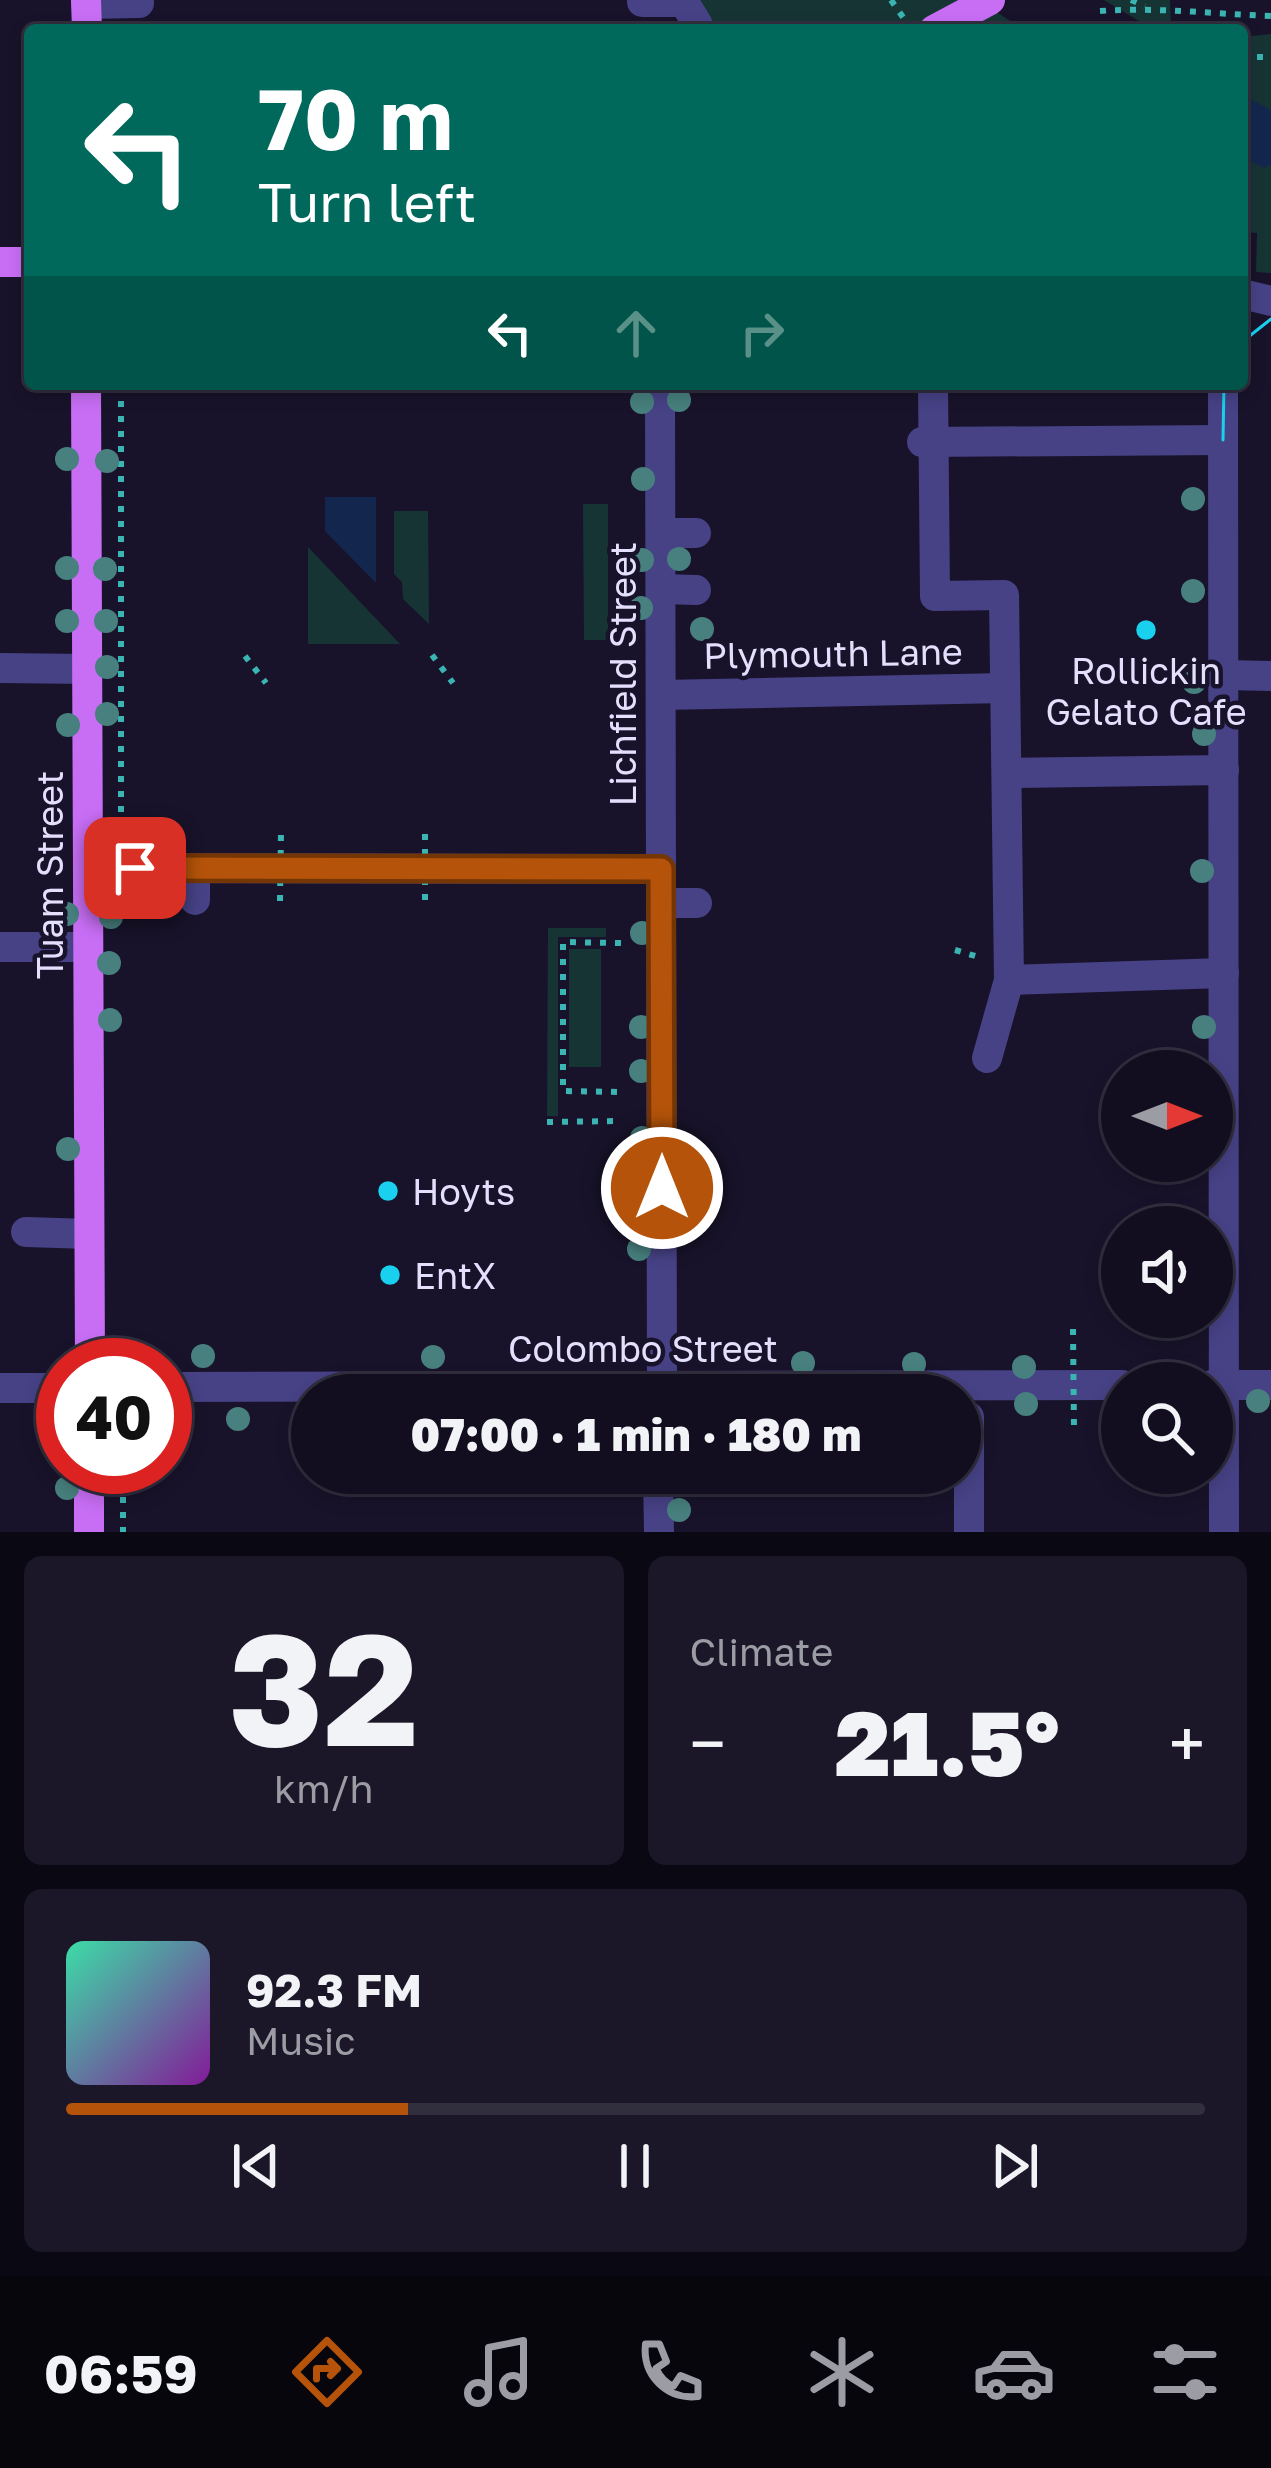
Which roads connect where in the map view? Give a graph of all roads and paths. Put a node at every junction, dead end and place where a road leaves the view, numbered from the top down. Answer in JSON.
{"nodes":[{"id":1,"x":891,"y":0,"type":"edge"},
{"id":2,"x":1131,"y":0,"type":"edge"},
{"id":3,"x":1234,"y":0,"type":"edge"},
{"id":4,"x":1249,"y":0,"type":"edge"},
{"id":5,"x":986,"y":1,"type":"edge"},
{"id":6,"x":139,"y":3,"type":"dead end"},
{"id":7,"x":1163,"y":3,"type":"edge"},
{"id":8,"x":1148,"y":8,"type":"junction"},
{"id":9,"x":86,"y":11,"type":"edge"},
{"id":10,"x":642,"y":11,"type":"edge"},
{"id":11,"x":1100,"y":11,"type":"dead end"},
{"id":12,"x":902,"y":15,"type":"dead end"},
{"id":13,"x":1215,"y":15,"type":"junction"},
{"id":14,"x":1234,"y":15,"type":"junction"},
{"id":15,"x":1249,"y":15,"type":"junction"},
{"id":16,"x":1271,"y":16,"type":"edge"},
{"id":17,"x":697,"y":24,"type":"edge"},
{"id":18,"x":945,"y":24,"type":"edge"},
{"id":19,"x":1215,"y":24,"type":"edge"},
{"id":20,"x":86,"y":390,"type":"edge"},
{"id":21,"x":660,"y":390,"type":"edge"},
{"id":22,"x":932,"y":390,"type":"edge"},
{"id":23,"x":1222,"y":390,"type":"edge"},
{"id":24,"x":1223,"y":440,"type":"junction"},
{"id":25,"x":928,"y":442,"type":"junction"},
{"id":26,"x":661,"y":533,"type":"junction"},
{"id":27,"x":696,"y":533,"type":"dead end"},
{"id":28,"x":661,"y":589,"type":"junction"},
{"id":29,"x":696,"y":590,"type":"dead end"},
{"id":30,"x":432,"y":655,"type":"dead end"},
{"id":31,"x":245,"y":656,"type":"dead end"},
{"id":32,"x":0,"y":668,"type":"edge"},
{"id":33,"x":88,"y":669,"type":"junction"},
{"id":34,"x":1224,"y":675,"type":"junction"},
{"id":35,"x":1271,"y":676,"type":"edge"},
{"id":36,"x":266,"y":683,"type":"dead end"},
{"id":37,"x":453,"y":683,"type":"dead end"},
{"id":38,"x":1005,"y":688,"type":"junction"},
{"id":39,"x":661,"y":695,"type":"junction"},
{"id":40,"x":1224,"y":770,"type":"junction"},
{"id":41,"x":1007,"y":773,"type":"junction"},
{"id":42,"x":281,"y":833,"type":"dead end"},
{"id":43,"x":425,"y":834,"type":"dead end"},
{"id":44,"x":88,"y":868,"type":"junction"},
{"id":45,"x":195,"y":869,"type":"junction"},
{"id":46,"x":661,"y":869,"type":"junction"},
{"id":47,"x":195,"y":901,"type":"dead end"},
{"id":48,"x":280,"y":901,"type":"dead end"},
{"id":49,"x":425,"y":901,"type":"dead end"},
{"id":50,"x":661,"y":903,"type":"junction"},
{"id":51,"x":697,"y":903,"type":"dead end"},
{"id":52,"x":621,"y":943,"type":"dead end"},
{"id":53,"x":0,"y":947,"type":"edge"},
{"id":54,"x":88,"y":947,"type":"junction"},
{"id":55,"x":1224,"y":973,"type":"junction"},
{"id":56,"x":1009,"y":980,"type":"junction"},
{"id":57,"x":987,"y":1058,"type":"dead end"},
{"id":58,"x":621,"y":1092,"type":"dead end"},
{"id":59,"x":621,"y":1121,"type":"dead end"},
{"id":60,"x":548,"y":1122,"type":"dead end"},
{"id":61,"x":26,"y":1232,"type":"dead end"},
{"id":62,"x":89,"y":1234,"type":"junction"},
{"id":63,"x":1073,"y":1329,"type":"dead end"},
{"id":64,"x":89,"y":1338,"type":"edge"},
{"id":65,"x":1218,"y":1362,"type":"edge"},
{"id":66,"x":662,"y":1374,"type":"edge"},
{"id":67,"x":1101,"y":1385,"type":"edge"},
{"id":68,"x":1233,"y":1385,"type":"edge"},
{"id":69,"x":1271,"y":1385,"type":"edge"},
{"id":70,"x":981,"y":1387,"type":"edge"},
{"id":71,"x":0,"y":1388,"type":"edge"},
{"id":72,"x":36,"y":1388,"type":"edge"},
{"id":73,"x":192,"y":1388,"type":"edge"},
{"id":74,"x":291,"y":1389,"type":"edge"},
{"id":75,"x":1074,"y":1428,"type":"dead end"},
{"id":76,"x":89,"y":1494,"type":"edge"},
{"id":77,"x":123,"y":1494,"type":"edge"},
{"id":78,"x":658,"y":1494,"type":"edge"},
{"id":79,"x":969,"y":1494,"type":"edge"},
{"id":80,"x":1222,"y":1494,"type":"edge"},
{"id":81,"x":89,"y":1532,"type":"edge"},
{"id":82,"x":123,"y":1532,"type":"edge"},
{"id":83,"x":658,"y":1532,"type":"edge"},
{"id":84,"x":969,"y":1532,"type":"edge"},
{"id":85,"x":1224,"y":1532,"type":"edge"}],
"edges":[{"from":1,"to":12,"type":"path"},
{"from":2,"to":8,"type":"path"},
{"from":3,"to":14,"type":"path"},
{"from":4,"to":15,"type":"path"},
{"from":5,"to":18,"type":"main road"},
{"from":6,"to":9,"type":"street"},
{"from":7,"to":8,"type":"path"},
{"from":7,"to":13,"type":"path"},
{"from":8,"to":11,"type":"path"},
{"from":10,"to":17,"type":"street"},
{"from":13,"to":14,"type":"path"},
{"from":13,"to":19,"type":"path"},
{"from":14,"to":15,"type":"path"},
{"from":15,"to":16,"type":"path"},
{"from":20,"to":33,"type":"main road","name":"Tuam Street"},
{"from":21,"to":26,"type":"street","name":"Lichfield Street"},
{"from":22,"to":25,"type":"street"},
{"from":23,"to":24,"type":"street"},
{"from":24,"to":25,"type":"street"},
{"from":24,"to":34,"type":"street"},
{"from":25,"to":38,"type":"street"},
{"from":26,"to":27,"type":"street"},
{"from":26,"to":28,"type":"street","name":"Lichfield Street"},
{"from":28,"to":29,"type":"street"},
{"from":28,"to":39,"type":"street","name":"Lichfield Street"},
{"from":30,"to":37,"type":"path"},
{"from":31,"to":36,"type":"path"},
{"from":32,"to":33,"type":"street"},
{"from":33,"to":44,"type":"main road","name":"Tuam Street"},
{"from":34,"to":35,"type":"street"},
{"from":34,"to":40,"type":"street"},
{"from":38,"to":39,"type":"street","name":"Plymouth Lane"},
{"from":38,"to":41,"type":"street"},
{"from":39,"to":46,"type":"street","name":"Lichfield Street"},
{"from":40,"to":41,"type":"street"},
{"from":40,"to":55,"type":"street"},
{"from":41,"to":56,"type":"street"},
{"from":42,"to":48,"type":"path","bridge":true},
{"from":43,"to":49,"type":"path","bridge":true},
{"from":44,"to":45,"type":"street"},
{"from":44,"to":54,"type":"main road","name":"Tuam Street"},
{"from":45,"to":46,"type":"street"},
{"from":45,"to":47,"type":"street"},
{"from":46,"to":50,"type":"street","name":"Lichfield Street"},
{"from":50,"to":51,"type":"street"},
{"from":50,"to":66,"type":"street","name":"Lichfield Street"},
{"from":52,"to":58,"type":"path"},
{"from":53,"to":54,"type":"street"},
{"from":54,"to":62,"type":"main road","name":"Tuam Street"},
{"from":55,"to":56,"type":"street"},
{"from":55,"to":65,"type":"street"},
{"from":56,"to":57,"type":"street"},
{"from":59,"to":60,"type":"path"},
{"from":61,"to":62,"type":"street"},
{"from":62,"to":64,"type":"main road","name":"Tuam Street"},
{"from":63,"to":75,"type":"path","bridge":true},
{"from":67,"to":70,"type":"street","name":"Colombo Street"},
{"from":68,"to":69,"type":"street"},
{"from":71,"to":72,"type":"street"},
{"from":73,"to":74,"type":"street","name":"Colombo Street"},
{"from":76,"to":81,"type":"main road"},
{"from":77,"to":82,"type":"path"},
{"from":78,"to":83,"type":"street"},
{"from":79,"to":84,"type":"street"},
{"from":80,"to":85,"type":"street"}]}
